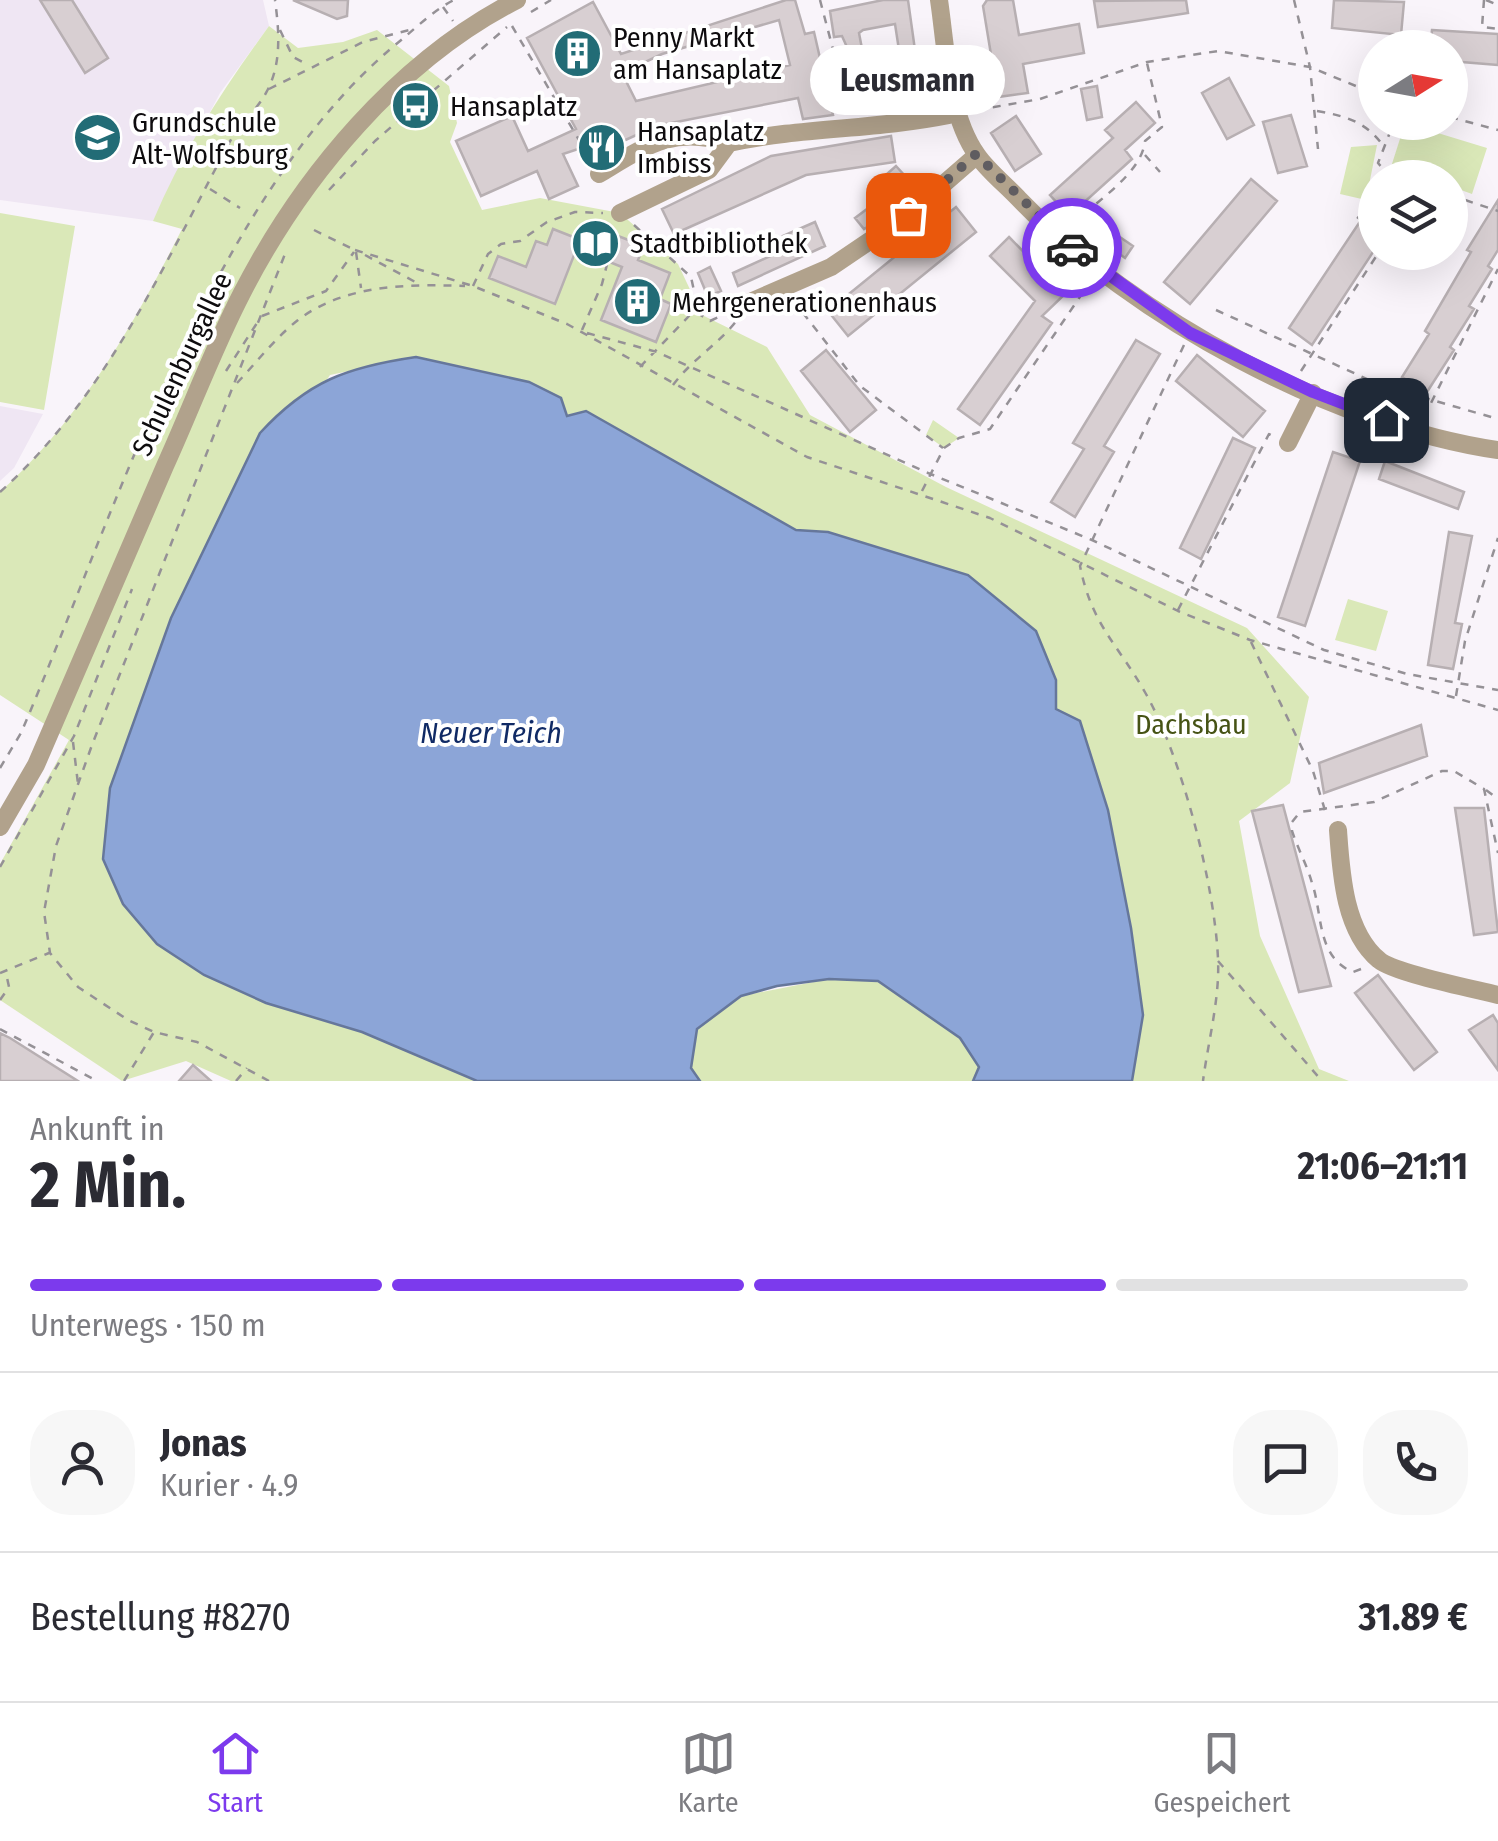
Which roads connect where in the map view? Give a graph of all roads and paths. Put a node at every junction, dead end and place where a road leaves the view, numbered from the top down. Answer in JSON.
{"nodes":[{"id":1,"x":275,"y":0,"type":"edge"},
{"id":2,"x":518,"y":0,"type":"edge"},
{"id":3,"x":820,"y":0,"type":"edge"},
{"id":4,"x":939,"y":0,"type":"edge"},
{"id":5,"x":1294,"y":0,"type":"edge"},
{"id":6,"x":1485,"y":0,"type":"edge"},
{"id":7,"x":1498,"y":5,"type":"edge"},
{"id":8,"x":491,"y":6,"type":"edge"},
{"id":9,"x":278,"y":27,"type":"junction"},
{"id":10,"x":417,"y":27,"type":"dead end"},
{"id":11,"x":1498,"y":28,"type":"edge"},
{"id":12,"x":1147,"y":62,"type":"junction"},
{"id":13,"x":309,"y":66,"type":"junction"},
{"id":14,"x":1310,"y":67,"type":"junction"},
{"id":15,"x":1358,"y":87,"type":"edge"},
{"id":16,"x":268,"y":90,"type":"junction"},
{"id":17,"x":959,"y":106,"type":"junction"},
{"id":18,"x":1316,"y":111,"type":"junction"},
{"id":19,"x":1468,"y":122,"type":"edge"},
{"id":20,"x":852,"y":126,"type":"junction"},
{"id":21,"x":1498,"y":130,"type":"edge"},
{"id":22,"x":1387,"y":140,"type":"edge"},
{"id":23,"x":728,"y":143,"type":"junction"},
{"id":24,"x":1384,"y":147,"type":"junction"},
{"id":25,"x":1318,"y":149,"type":"dead end"},
{"id":26,"x":976,"y":154,"type":"junction"},
{"id":27,"x":1144,"y":154,"type":"junction"},
{"id":28,"x":1379,"y":160,"type":"edge"},
{"id":29,"x":1160,"y":172,"type":"dead end"},
{"id":30,"x":599,"y":174,"type":"joint"},
{"id":31,"x":208,"y":188,"type":"junction"},
{"id":32,"x":325,"y":194,"type":"dead end"},
{"id":33,"x":1468,"y":201,"type":"edge"},
{"id":34,"x":240,"y":208,"type":"dead end"},
{"id":35,"x":1498,"y":211,"type":"edge"},
{"id":36,"x":592,"y":213,"type":"dead end"},
{"id":37,"x":620,"y":213,"type":"junction"},
{"id":38,"x":1067,"y":228,"type":"dead end"},
{"id":39,"x":314,"y":230,"type":"dead end"},
{"id":40,"x":286,"y":250,"type":"dead end"},
{"id":41,"x":355,"y":250,"type":"junction"},
{"id":42,"x":1498,"y":262,"type":"edge"},
{"id":43,"x":1099,"y":269,"type":"junction"},
{"id":44,"x":1498,"y":269,"type":"edge"},
{"id":45,"x":1367,"y":270,"type":"edge"},
{"id":46,"x":421,"y":284,"type":"junction"},
{"id":47,"x":473,"y":286,"type":"junction"},
{"id":48,"x":784,"y":288,"type":"junction"},
{"id":49,"x":362,"y":291,"type":"junction"},
{"id":50,"x":696,"y":294,"type":"junction"},
{"id":51,"x":748,"y":303,"type":"junction"},
{"id":52,"x":1216,"y":310,"type":"dead end"},
{"id":53,"x":261,"y":317,"type":"junction"},
{"id":54,"x":581,"y":332,"type":"junction"},
{"id":55,"x":1190,"y":333,"type":"junction"},
{"id":56,"x":658,"y":352,"type":"junction"},
{"id":57,"x":1312,"y":355,"type":"junction"},
{"id":58,"x":688,"y":366,"type":"junction"},
{"id":59,"x":640,"y":368,"type":"junction"},
{"id":60,"x":1292,"y":383,"type":"junction"},
{"id":61,"x":234,"y":385,"type":"junction"},
{"id":62,"x":672,"y":386,"type":"junction"},
{"id":63,"x":1313,"y":392,"type":"junction"},
{"id":64,"x":1432,"y":402,"type":"junction"},
{"id":65,"x":1498,"y":419,"type":"edge"},
{"id":66,"x":1416,"y":431,"type":"junction"},
{"id":67,"x":1288,"y":443,"type":"joint"},
{"id":68,"x":944,"y":448,"type":"junction"},
{"id":69,"x":1498,"y":450,"type":"edge"},
{"id":70,"x":928,"y":473,"type":"junction"},
{"id":71,"x":0,"y":492,"type":"edge"},
{"id":72,"x":921,"y":493,"type":"junction"},
{"id":73,"x":1498,"y":538,"type":"edge"},
{"id":74,"x":1092,"y":540,"type":"junction"},
{"id":75,"x":1080,"y":566,"type":"junction"},
{"id":76,"x":1190,"y":588,"type":"junction"},
{"id":77,"x":1178,"y":612,"type":"junction"},
{"id":78,"x":1250,"y":640,"type":"junction"},
{"id":79,"x":1458,"y":684,"type":"junction"},
{"id":80,"x":1498,"y":690,"type":"edge"},
{"id":81,"x":1456,"y":698,"type":"junction"},
{"id":82,"x":1498,"y":709,"type":"edge"},
{"id":83,"x":73,"y":739,"type":"dead end"},
{"id":84,"x":1442,"y":772,"type":"dead end"},
{"id":85,"x":78,"y":785,"type":"junction"},
{"id":86,"x":1484,"y":789,"type":"junction"},
{"id":87,"x":1498,"y":799,"type":"edge"},
{"id":88,"x":0,"y":827,"type":"edge"},
{"id":89,"x":1338,"y":830,"type":"joint"},
{"id":90,"x":1498,"y":853,"type":"edge"},
{"id":91,"x":50,"y":953,"type":"junction"},
{"id":92,"x":1218,"y":961,"type":"junction"},
{"id":93,"x":6,"y":971,"type":"junction"},
{"id":94,"x":0,"y":974,"type":"edge"},
{"id":95,"x":1498,"y":996,"type":"edge"},
{"id":96,"x":0,"y":1000,"type":"edge"},
{"id":97,"x":0,"y":1030,"type":"edge"},
{"id":98,"x":154,"y":1032,"type":"junction"},
{"id":99,"x":248,"y":1067,"type":"junction"},
{"id":100,"x":97,"y":1081,"type":"edge"},
{"id":101,"x":124,"y":1081,"type":"edge"},
{"id":102,"x":236,"y":1081,"type":"edge"},
{"id":103,"x":270,"y":1081,"type":"edge"},
{"id":104,"x":1203,"y":1081,"type":"edge"},
{"id":105,"x":1322,"y":1081,"type":"edge"}],
"edges":[{"from":1,"to":9,"type":"path"},
{"from":2,"to":8,"type":"street","name":"Schulenburgallee"},
{"from":3,"to":20,"type":"path"},
{"from":4,"to":17,"type":"street"},
{"from":5,"to":14,"type":"path"},
{"from":6,"to":7,"type":"path"},
{"from":6,"to":11,"type":"path"},
{"from":8,"to":88,"type":"street","name":"Schulenburgallee"},
{"from":9,"to":13,"type":"path"},
{"from":9,"to":16,"type":"path"},
{"from":10,"to":13,"type":"path"},
{"from":12,"to":14,"type":"path"},
{"from":12,"to":17,"type":"path"},
{"from":12,"to":27,"type":"path"},
{"from":13,"to":16,"type":"path"},
{"from":14,"to":15,"type":"path"},
{"from":14,"to":18,"type":"path"},
{"from":16,"to":31,"type":"path"},
{"from":17,"to":20,"type":"street"},
{"from":17,"to":26,"type":"street"},
{"from":18,"to":24,"type":"path"},
{"from":18,"to":25,"type":"path"},
{"from":19,"to":21,"type":"path"},
{"from":20,"to":23,"type":"street"},
{"from":22,"to":24,"type":"path"},
{"from":23,"to":30,"type":"street"},
{"from":23,"to":37,"type":"street"},
{"from":24,"to":28,"type":"path"},
{"from":26,"to":43,"type":"street"},
{"from":26,"to":48,"type":"street"},
{"from":27,"to":29,"type":"path"},
{"from":27,"to":38,"type":"path"},
{"from":30,"to":32,"type":"path"},
{"from":31,"to":34,"type":"path"},
{"from":31,"to":71,"type":"path"},
{"from":33,"to":35,"type":"path"},
{"from":36,"to":47,"type":"path"},
{"from":37,"to":50,"type":"path"},
{"from":37,"to":54,"type":"path"},
{"from":39,"to":41,"type":"path"},
{"from":40,"to":53,"type":"path"},
{"from":41,"to":46,"type":"path"},
{"from":41,"to":47,"type":"path"},
{"from":41,"to":49,"type":"path"},
{"from":41,"to":53,"type":"path"},
{"from":42,"to":44,"type":"path"},
{"from":43,"to":55,"type":"street"},
{"from":43,"to":68,"type":"path"},
{"from":44,"to":64,"type":"path"},
{"from":45,"to":57,"type":"path"},
{"from":46,"to":47,"type":"path"},
{"from":46,"to":49,"type":"path"},
{"from":47,"to":54,"type":"path"},
{"from":48,"to":51,"type":"street"},
{"from":48,"to":68,"type":"path"},
{"from":49,"to":61,"type":"path"},
{"from":50,"to":51,"type":"path"},
{"from":50,"to":56,"type":"path"},
{"from":51,"to":58,"type":"path"},
{"from":52,"to":57,"type":"path"},
{"from":53,"to":61,"type":"path"},
{"from":54,"to":56,"type":"path"},
{"from":54,"to":59,"type":"path"},
{"from":55,"to":60,"type":"street"},
{"from":55,"to":74,"type":"path"},
{"from":56,"to":58,"type":"path"},
{"from":56,"to":59,"type":"path"},
{"from":57,"to":60,"type":"path"},
{"from":57,"to":64,"type":"path"},
{"from":58,"to":62,"type":"path"},
{"from":58,"to":70,"type":"path"},
{"from":59,"to":62,"type":"path"},
{"from":60,"to":63,"type":"street"},
{"from":61,"to":85,"type":"path"},
{"from":62,"to":72,"type":"path"},
{"from":63,"to":66,"type":"street"},
{"from":63,"to":67,"type":"street"},
{"from":64,"to":65,"type":"path"},
{"from":64,"to":66,"type":"path"},
{"from":66,"to":69,"type":"street"},
{"from":67,"to":76,"type":"path"},
{"from":68,"to":70,"type":"path"},
{"from":70,"to":72,"type":"path"},
{"from":70,"to":74,"type":"path"},
{"from":72,"to":75,"type":"path"},
{"from":73,"to":79,"type":"path"},
{"from":74,"to":75,"type":"path"},
{"from":74,"to":76,"type":"path"},
{"from":75,"to":77,"type":"path"},
{"from":75,"to":92,"type":"path"},
{"from":76,"to":77,"type":"path"},
{"from":76,"to":79,"type":"path"},
{"from":77,"to":78,"type":"path"},
{"from":78,"to":81,"type":"path"},
{"from":78,"to":89,"type":"path"},
{"from":79,"to":80,"type":"path"},
{"from":79,"to":81,"type":"path"},
{"from":81,"to":82,"type":"path"},
{"from":83,"to":85,"type":"path"},
{"from":84,"to":86,"type":"path"},
{"from":85,"to":91,"type":"path"},
{"from":86,"to":87,"type":"path"},
{"from":86,"to":90,"type":"path"},
{"from":89,"to":95,"type":"street"},
{"from":91,"to":93,"type":"path"},
{"from":91,"to":98,"type":"path"},
{"from":92,"to":104,"type":"path"},
{"from":92,"to":105,"type":"path"},
{"from":93,"to":94,"type":"path"},
{"from":93,"to":96,"type":"path"},
{"from":97,"to":100,"type":"path"},
{"from":98,"to":99,"type":"path"},
{"from":98,"to":101,"type":"path"},
{"from":99,"to":102,"type":"path"},
{"from":99,"to":103,"type":"path"}]}
